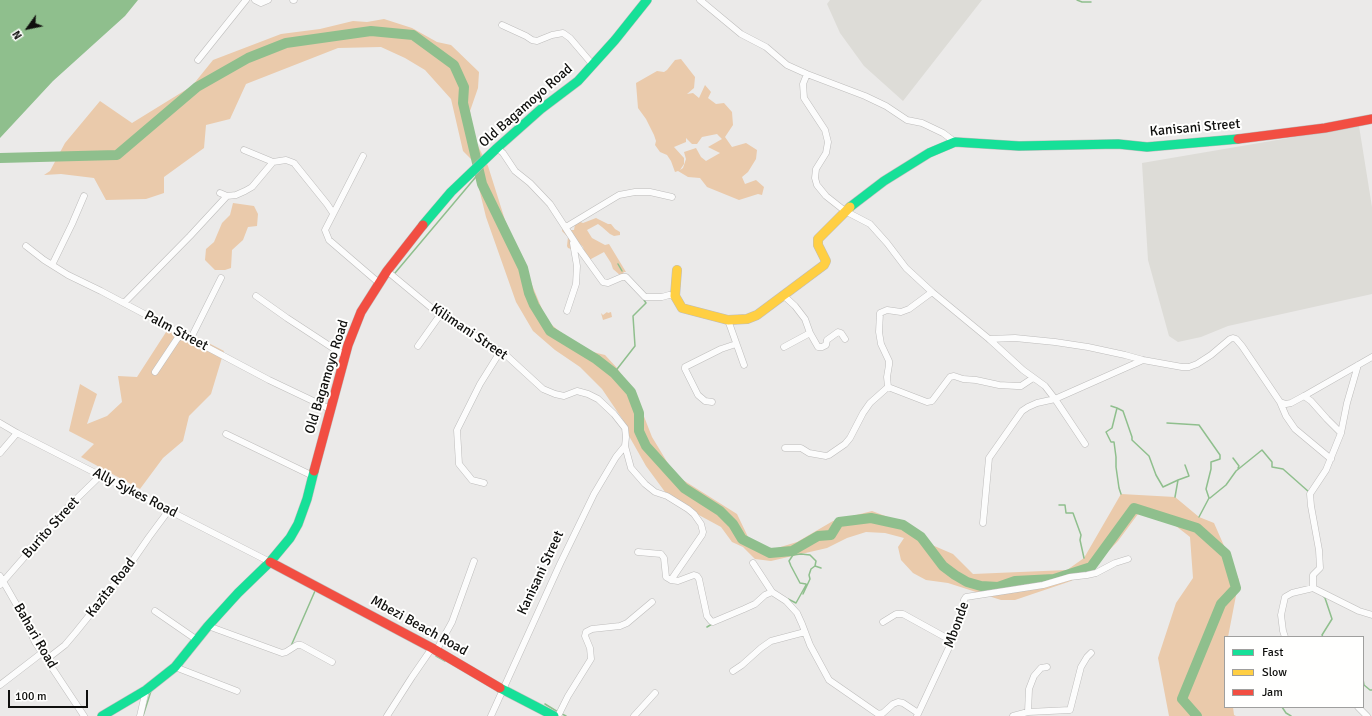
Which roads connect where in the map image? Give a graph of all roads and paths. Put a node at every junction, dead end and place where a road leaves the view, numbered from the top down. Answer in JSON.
{"nodes":[{"id":1,"x":246,"y":0,"type":"edge"},
{"id":2,"x":255,"y":0,"type":"edge"},
{"id":3,"x":268,"y":0,"type":"edge"},
{"id":4,"x":647,"y":0,"type":"edge"},
{"id":5,"x":700,"y":0,"type":"edge"},
{"id":6,"x":502,"y":25,"type":"dead end"},
{"id":7,"x":198,"y":60,"type":"dead end"},
{"id":8,"x":593,"y":65,"type":"junction"},
{"id":9,"x":806,"y":74,"type":"junction"},
{"id":10,"x":1372,"y":119,"type":"edge"},
{"id":11,"x":955,"y":142,"type":"junction"},
{"id":12,"x":496,"y":148,"type":"junction"},
{"id":13,"x":244,"y":150,"type":"dead end"},
{"id":14,"x":363,"y":156,"type":"dead end"},
{"id":15,"x":273,"y":162,"type":"junction"},
{"id":16,"x":220,"y":193,"type":"dead end"},
{"id":17,"x":84,"y":196,"type":"dead end"},
{"id":18,"x":227,"y":196,"type":"junction"},
{"id":19,"x":672,"y":197,"type":"dead end"},
{"id":20,"x":845,"y":211,"type":"junction"},
{"id":21,"x":333,"y":213,"type":"junction"},
{"id":22,"x":566,"y":227,"type":"junction"},
{"id":23,"x":572,"y":239,"type":"junction"},
{"id":24,"x":26,"y":246,"type":"dead end"},
{"id":25,"x":52,"y":265,"type":"junction"},
{"id":26,"x":677,"y":270,"type":"dead end"},
{"id":27,"x":387,"y":271,"type":"junction"},
{"id":28,"x":221,"y":278,"type":"dead end"},
{"id":29,"x":379,"y":283,"type":"junction"},
{"id":30,"x":932,"y":292,"type":"junction"},
{"id":31,"x":783,"y":295,"type":"junction"},
{"id":32,"x":256,"y":296,"type":"dead end"},
{"id":33,"x":675,"y":296,"type":"junction"},
{"id":34,"x":124,"y":304,"type":"junction"},
{"id":35,"x":567,"y":311,"type":"dead end"},
{"id":36,"x":440,"y":315,"type":"junction"},
{"id":37,"x":728,"y":320,"type":"junction"},
{"id":38,"x":810,"y":333,"type":"junction"},
{"id":39,"x":188,"y":337,"type":"junction"},
{"id":40,"x":989,"y":338,"type":"junction"},
{"id":41,"x":845,"y":339,"type":"dead end"},
{"id":42,"x":736,"y":344,"type":"junction"},
{"id":43,"x":418,"y":346,"type":"dead end"},
{"id":44,"x":784,"y":347,"type":"dead end"},
{"id":45,"x":500,"y":352,"type":"junction"},
{"id":46,"x":345,"y":356,"type":"junction"},
{"id":47,"x":1372,"y":357,"type":"edge"},
{"id":48,"x":1143,"y":360,"type":"junction"},
{"id":49,"x":744,"y":365,"type":"dead end"},
{"id":50,"x":1358,"y":365,"type":"junction"},
{"id":51,"x":155,"y":372,"type":"dead end"},
{"id":52,"x":1033,"y":378,"type":"junction"},
{"id":53,"x":888,"y":387,"type":"junction"},
{"id":54,"x":1304,"y":396,"type":"junction"},
{"id":55,"x":1056,"y":399,"type":"junction"},
{"id":56,"x":712,"y":402,"type":"dead end"},
{"id":57,"x":1280,"y":402,"type":"junction"},
{"id":58,"x":330,"y":409,"type":"junction"},
{"id":59,"x":0,"y":423,"type":"edge"},
{"id":60,"x":17,"y":433,"type":"junction"},
{"id":61,"x":1341,"y":433,"type":"junction"},
{"id":62,"x":226,"y":434,"type":"dead end"},
{"id":63,"x":1085,"y":444,"type":"dead end"},
{"id":64,"x":625,"y":446,"type":"junction"},
{"id":65,"x":785,"y":448,"type":"dead end"},
{"id":66,"x":0,"y":453,"type":"edge"},
{"id":67,"x":1331,"y":459,"type":"junction"},
{"id":68,"x":101,"y":475,"type":"junction"},
{"id":69,"x":313,"y":476,"type":"junction"},
{"id":70,"x":484,"y":483,"type":"dead end"},
{"id":71,"x":169,"y":510,"type":"junction"},
{"id":72,"x":983,"y":523,"type":"dead end"},
{"id":73,"x":638,"y":552,"type":"dead end"},
{"id":74,"x":1128,"y":559,"type":"dead end"},
{"id":75,"x":474,"y":561,"type":"dead end"},
{"id":76,"x":270,"y":562,"type":"junction"},
{"id":77,"x":753,"y":563,"type":"dead end"},
{"id":78,"x":0,"y":576,"type":"edge"},
{"id":79,"x":671,"y":580,"type":"junction"},
{"id":80,"x":2,"y":584,"type":"edge"},
{"id":81,"x":1313,"y":588,"type":"junction"},
{"id":82,"x":772,"y":592,"type":"junction"},
{"id":83,"x":652,"y":602,"type":"dead end"},
{"id":84,"x":155,"y":611,"type":"dead end"},
{"id":85,"x":1372,"y":615,"type":"edge"},
{"id":86,"x":883,"y":622,"type":"dead end"},
{"id":87,"x":208,"y":626,"type":"junction"},
{"id":88,"x":805,"y":632,"type":"junction"},
{"id":89,"x":1285,"y":636,"type":"edge"},
{"id":90,"x":198,"y":640,"type":"junction"},
{"id":91,"x":952,"y":641,"type":"junction"},
{"id":92,"x":434,"y":650,"type":"junction"},
{"id":93,"x":43,"y":652,"type":"junction"},
{"id":94,"x":1091,"y":653,"type":"dead end"},
{"id":95,"x":47,"y":659,"type":"junction"},
{"id":96,"x":332,"y":662,"type":"dead end"},
{"id":97,"x":175,"y":667,"type":"junction"},
{"id":98,"x":1047,"y":667,"type":"dead end"},
{"id":99,"x":733,"y":671,"type":"dead end"},
{"id":100,"x":0,"y":685,"type":"edge"},
{"id":101,"x":146,"y":690,"type":"junction"},
{"id":102,"x":503,"y":690,"type":"junction"},
{"id":103,"x":237,"y":691,"type":"dead end"},
{"id":104,"x":655,"y":693,"type":"dead end"},
{"id":105,"x":1359,"y":708,"type":"edge"},
{"id":106,"x":1028,"y":712,"type":"junction"},
{"id":107,"x":917,"y":714,"type":"edge"},
{"id":108,"x":84,"y":716,"type":"edge"},
{"id":109,"x":102,"y":716,"type":"edge"},
{"id":110,"x":140,"y":716,"type":"edge"},
{"id":111,"x":387,"y":716,"type":"edge"},
{"id":112,"x":491,"y":716,"type":"edge"},
{"id":113,"x":554,"y":716,"type":"edge"},
{"id":114,"x":558,"y":716,"type":"edge"},
{"id":115,"x":634,"y":716,"type":"edge"},
{"id":116,"x":1013,"y":716,"type":"edge"},
{"id":117,"x":1367,"y":716,"type":"edge"}],
"edges":[{"from":1,"to":7,"type":"street"},
{"from":2,"to":3,"type":"street"},
{"from":4,"to":8,"type":"main road","name":"Old Bagamoyo Road"},
{"from":5,"to":9,"type":"street"},
{"from":6,"to":8,"type":"street"},
{"from":8,"to":12,"type":"main road","name":"Old Bagamoyo Road"},
{"from":9,"to":11,"type":"street"},
{"from":9,"to":20,"type":"street"},
{"from":10,"to":11,"type":"main road","name":"Kanisani Street"},
{"from":11,"to":20,"type":"main road"},
{"from":12,"to":22,"type":"street"},
{"from":12,"to":27,"type":"main road","name":"Old Bagamoyo Road"},
{"from":13,"to":15,"type":"street"},
{"from":14,"to":21,"type":"street"},
{"from":15,"to":18,"type":"street"},
{"from":15,"to":21,"type":"street"},
{"from":16,"to":18,"type":"street"},
{"from":17,"to":25,"type":"street"},
{"from":18,"to":34,"type":"street"},
{"from":19,"to":22,"type":"street"},
{"from":20,"to":30,"type":"street"},
{"from":20,"to":31,"type":"main road"},
{"from":21,"to":29,"type":"street"},
{"from":22,"to":23,"type":"street"},
{"from":23,"to":33,"type":"street"},
{"from":23,"to":35,"type":"street"},
{"from":24,"to":25,"type":"street","name":"Palm Street"},
{"from":25,"to":34,"type":"street","name":"Palm Street"},
{"from":26,"to":33,"type":"main road"},
{"from":27,"to":29,"type":"main road","name":"Old Bagamoyo Road"},
{"from":27,"to":36,"type":"street","name":"Kilimani Street"},
{"from":28,"to":39,"type":"street"},
{"from":29,"to":46,"type":"main road","name":"Old Bagamoyo Road"},
{"from":30,"to":40,"type":"street"},
{"from":30,"to":53,"type":"street"},
{"from":31,"to":37,"type":"main road"},
{"from":31,"to":38,"type":"street"},
{"from":32,"to":46,"type":"street"},
{"from":33,"to":37,"type":"main road"},
{"from":34,"to":39,"type":"street","name":"Palm Street"},
{"from":36,"to":43,"type":"street"},
{"from":36,"to":45,"type":"street","name":"Kilimani Street"},
{"from":37,"to":42,"type":"street"},
{"from":38,"to":41,"type":"street"},
{"from":38,"to":44,"type":"street"},
{"from":39,"to":51,"type":"street"},
{"from":39,"to":58,"type":"street","name":"Palm Street"},
{"from":40,"to":48,"type":"street"},
{"from":40,"to":52,"type":"street"},
{"from":42,"to":49,"type":"street"},
{"from":42,"to":56,"type":"street"},
{"from":45,"to":64,"type":"street","name":"Kilimani Street"},
{"from":45,"to":70,"type":"street"},
{"from":46,"to":58,"type":"main road","name":"Old Bagamoyo Road"},
{"from":47,"to":50,"type":"street"},
{"from":48,"to":55,"type":"street"},
{"from":48,"to":57,"type":"street"},
{"from":50,"to":54,"type":"street"},
{"from":50,"to":61,"type":"street"},
{"from":52,"to":53,"type":"street"},
{"from":52,"to":55,"type":"street"},
{"from":53,"to":65,"type":"street"},
{"from":54,"to":57,"type":"street"},
{"from":54,"to":61,"type":"street"},
{"from":55,"to":63,"type":"street"},
{"from":55,"to":72,"type":"street"},
{"from":57,"to":67,"type":"street"},
{"from":58,"to":69,"type":"main road","name":"Old Bagamoyo Road"},
{"from":59,"to":60,"type":"street","name":"Ally Sykes Road"},
{"from":60,"to":66,"type":"street"},
{"from":60,"to":68,"type":"street","name":"Ally Sykes Road"},
{"from":61,"to":67,"type":"street"},
{"from":62,"to":69,"type":"street"},
{"from":64,"to":79,"type":"street","name":"Kilimani Street"},
{"from":64,"to":102,"type":"street","name":"Kanisani Street"},
{"from":67,"to":81,"type":"street"},
{"from":68,"to":71,"type":"street","name":"Ally Sykes Road"},
{"from":68,"to":80,"type":"street","name":"Burito Street"},
{"from":69,"to":76,"type":"main road","name":"Old Bagamoyo Road"},
{"from":71,"to":76,"type":"street","name":"Ally Sykes Road"},
{"from":71,"to":95,"type":"street","name":"Kazita Road"},
{"from":73,"to":79,"type":"street"},
{"from":74,"to":91,"type":"street","name":"Mbonde"},
{"from":75,"to":92,"type":"street"},
{"from":76,"to":87,"type":"main road","name":"Old Bagamoyo Road"},
{"from":76,"to":92,"type":"main road","name":"Mbezi Beach Road"},
{"from":77,"to":82,"type":"street"},
{"from":78,"to":80,"type":"street","name":"Bahari Road"},
{"from":79,"to":82,"type":"street"},
{"from":80,"to":93,"type":"street","name":"Bahari Road"},
{"from":81,"to":85,"type":"street"},
{"from":81,"to":89,"type":"street"},
{"from":82,"to":88,"type":"street"},
{"from":83,"to":114,"type":"street"},
{"from":84,"to":90,"type":"street"},
{"from":86,"to":91,"type":"street"},
{"from":87,"to":90,"type":"main road","name":"Old Bagamoyo Road"},
{"from":87,"to":96,"type":"street"},
{"from":88,"to":99,"type":"street"},
{"from":88,"to":107,"type":"street"},
{"from":90,"to":97,"type":"main road","name":"Old Bagamoyo Road"},
{"from":91,"to":107,"type":"street","name":"Mbonde"},
{"from":92,"to":102,"type":"main road","name":"Mbezi Beach Road"},
{"from":92,"to":111,"type":"street"},
{"from":93,"to":95,"type":"street","name":"Bahari Road"},
{"from":93,"to":100,"type":"street"},
{"from":94,"to":106,"type":"street"},
{"from":95,"to":108,"type":"street","name":"Bahari Road"},
{"from":97,"to":101,"type":"main road","name":"Old Bagamoyo Road"},
{"from":97,"to":103,"type":"street"},
{"from":98,"to":106,"type":"street"},
{"from":101,"to":109,"type":"main road","name":"Old Bagamoyo Road"},
{"from":101,"to":110,"type":"street"},
{"from":102,"to":112,"type":"street","name":"Kanisani Street"},
{"from":102,"to":113,"type":"main road","name":"Mbezi Beach Road"},
{"from":104,"to":115,"type":"street"},
{"from":105,"to":117,"type":"street"},
{"from":106,"to":116,"type":"street"}]}
